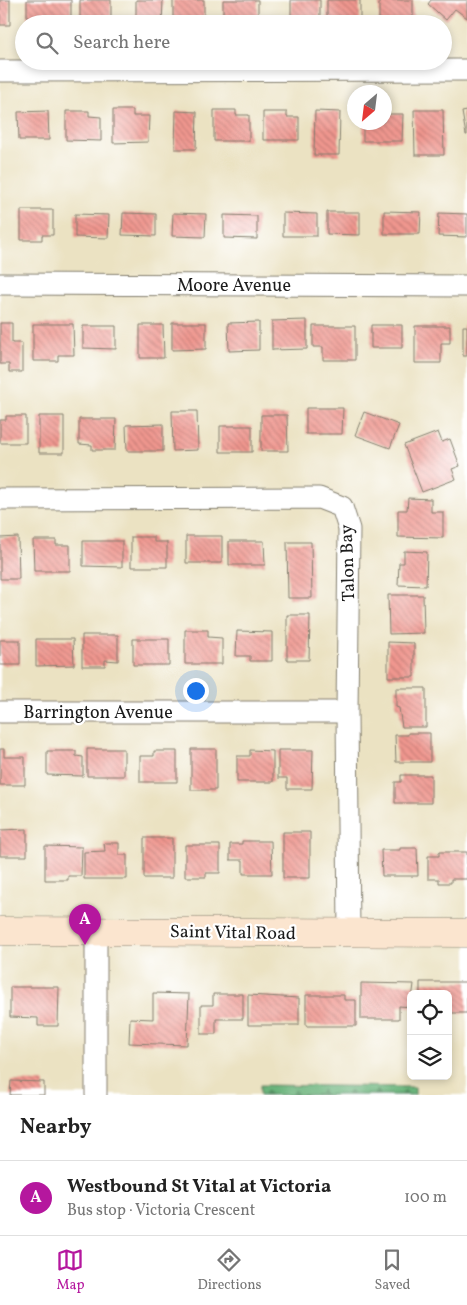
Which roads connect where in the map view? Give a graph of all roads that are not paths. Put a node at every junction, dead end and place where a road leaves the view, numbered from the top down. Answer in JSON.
{"nodes":[{"id":1,"x":467,"y":70,"type":"edge"},
{"id":2,"x":0,"y":71,"type":"edge"},
{"id":3,"x":0,"y":284,"type":"edge"},
{"id":4,"x":467,"y":286,"type":"edge"},
{"id":5,"x":0,"y":499,"type":"edge"},
{"id":6,"x":0,"y":712,"type":"edge"},
{"id":7,"x":347,"y":712,"type":"junction"},
{"id":8,"x":0,"y":930,"type":"edge"},
{"id":9,"x":96,"y":930,"type":"junction"},
{"id":10,"x":349,"y":933,"type":"junction"},
{"id":11,"x":467,"y":933,"type":"edge"},
{"id":12,"x":96,"y":1095,"type":"edge"}],
"edges":[{"from":1,"to":2,"type":"street"},
{"from":3,"to":4,"type":"street","name":"Moore Avenue"},
{"from":5,"to":7,"type":"street","name":"Talon Bay"},
{"from":6,"to":7,"type":"street","name":"Barrington Avenue"},
{"from":7,"to":10,"type":"street","name":"Talon Bay"},
{"from":8,"to":9,"type":"street","name":"Saint Vital Road"},
{"from":9,"to":10,"type":"street","name":"Saint Vital Road"},
{"from":9,"to":12,"type":"street"},
{"from":10,"to":11,"type":"street","name":"Saint Vital Road"}]}
